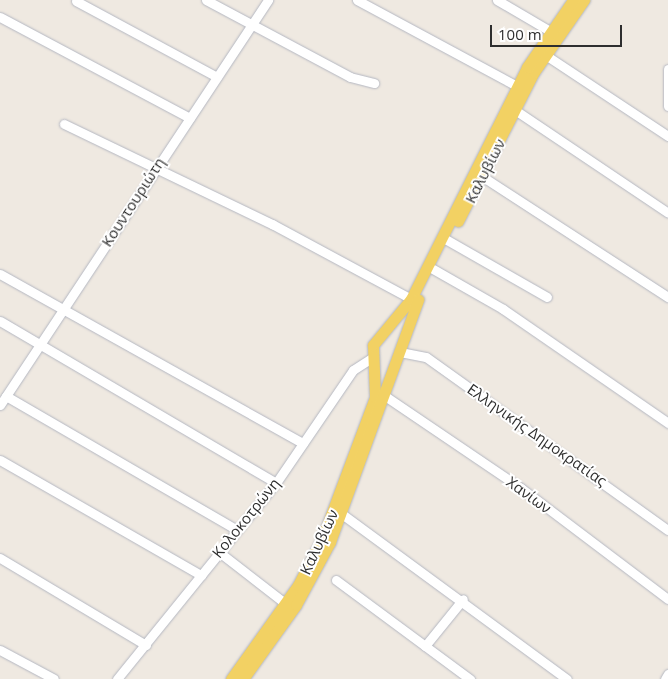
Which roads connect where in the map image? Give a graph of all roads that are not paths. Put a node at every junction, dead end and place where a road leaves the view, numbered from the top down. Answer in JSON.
{"nodes":[{"id":1,"x":206,"y":0,"type":"edge"},
{"id":2,"x":268,"y":0,"type":"edge"},
{"id":3,"x":357,"y":0,"type":"edge"},
{"id":4,"x":497,"y":0,"type":"edge"},
{"id":5,"x":573,"y":0,"type":"edge"},
{"id":6,"x":584,"y":0,"type":"edge"},
{"id":7,"x":76,"y":1,"type":"edge"},
{"id":8,"x":0,"y":17,"type":"edge"},
{"id":9,"x":252,"y":24,"type":"junction"},
{"id":10,"x":550,"y":30,"type":"junction"},
{"id":11,"x":544,"y":54,"type":"junction"},
{"id":12,"x":668,"y":69,"type":"edge"},
{"id":13,"x":217,"y":77,"type":"junction"},
{"id":14,"x":374,"y":83,"type":"dead end"},
{"id":15,"x":517,"y":86,"type":"junction"},
{"id":16,"x":668,"y":106,"type":"edge"},
{"id":17,"x":515,"y":110,"type":"junction"},
{"id":18,"x":190,"y":118,"type":"junction"},
{"id":19,"x":64,"y":124,"type":"dead end"},
{"id":20,"x":668,"y":136,"type":"edge"},
{"id":21,"x":156,"y":167,"type":"junction"},
{"id":22,"x":483,"y":177,"type":"junction"},
{"id":23,"x":668,"y":213,"type":"edge"},
{"id":24,"x":448,"y":240,"type":"junction"},
{"id":25,"x":433,"y":269,"type":"junction"},
{"id":26,"x":0,"y":274,"type":"edge"},
{"id":27,"x":547,"y":297,"type":"dead end"},
{"id":28,"x":668,"y":297,"type":"edge"},
{"id":29,"x":411,"y":298,"type":"junction"},
{"id":30,"x":61,"y":310,"type":"junction"},
{"id":31,"x":0,"y":321,"type":"edge"},
{"id":32,"x":380,"y":339,"type":"junction"},
{"id":33,"x":40,"y":344,"type":"junction"},
{"id":34,"x":399,"y":354,"type":"junction"},
{"id":35,"x":374,"y":358,"type":"junction"},
{"id":36,"x":6,"y":396,"type":"junction"},
{"id":37,"x":385,"y":396,"type":"junction"},
{"id":38,"x":0,"y":405,"type":"edge"},
{"id":39,"x":668,"y":423,"type":"edge"},
{"id":40,"x":304,"y":442,"type":"junction"},
{"id":41,"x":0,"y":460,"type":"edge"},
{"id":42,"x":276,"y":483,"type":"junction"},
{"id":43,"x":342,"y":514,"type":"junction"},
{"id":44,"x":237,"y":530,"type":"junction"},
{"id":45,"x":668,"y":530,"type":"edge"},
{"id":46,"x":218,"y":552,"type":"junction"},
{"id":47,"x":0,"y":558,"type":"edge"},
{"id":48,"x":202,"y":575,"type":"junction"},
{"id":49,"x":336,"y":580,"type":"dead end"},
{"id":50,"x":463,"y":599,"type":"junction"},
{"id":51,"x":668,"y":599,"type":"edge"},
{"id":52,"x":286,"y":604,"type":"junction"},
{"id":53,"x":146,"y":645,"type":"junction"},
{"id":54,"x":425,"y":646,"type":"junction"},
{"id":55,"x":0,"y":650,"type":"edge"},
{"id":56,"x":54,"y":679,"type":"edge"},
{"id":57,"x":117,"y":679,"type":"edge"},
{"id":58,"x":231,"y":679,"type":"edge"},
{"id":59,"x":243,"y":679,"type":"edge"},
{"id":60,"x":470,"y":679,"type":"edge"},
{"id":61,"x":567,"y":679,"type":"edge"}],
"edges":[{"from":1,"to":9,"type":"street"},
{"from":2,"to":9,"type":"street","name":"Κουντουριώτη"},
{"from":3,"to":15,"type":"street"},
{"from":4,"to":10,"type":"street"},
{"from":5,"to":10,"type":"main road","name":"Καλυβίων"},
{"from":6,"to":11,"type":"main road","name":"Καλυβίων"},
{"from":7,"to":13,"type":"street"},
{"from":8,"to":18,"type":"street"},
{"from":9,"to":13,"type":"street","name":"Κουντουριώτη"},
{"from":9,"to":14,"type":"street"},
{"from":10,"to":15,"type":"main road","name":"Καλυβίων"},
{"from":11,"to":17,"type":"main road","name":"Καλυβίων"},
{"from":11,"to":20,"type":"street"},
{"from":12,"to":16,"type":"street"},
{"from":13,"to":18,"type":"street","name":"Κουντουριώτη"},
{"from":15,"to":29,"type":"main road","name":"Καλυβίων"},
{"from":17,"to":22,"type":"main road","name":"Καλυβίων"},
{"from":17,"to":23,"type":"street"},
{"from":18,"to":21,"type":"street","name":"Κουντουριώτη"},
{"from":19,"to":21,"type":"street"},
{"from":21,"to":29,"type":"street"},
{"from":21,"to":30,"type":"street","name":"Κουντουριώτη"},
{"from":22,"to":24,"type":"main road","name":"Καλυβίων"},
{"from":22,"to":28,"type":"street"},
{"from":24,"to":25,"type":"main road","name":"Καλυβίων"},
{"from":24,"to":27,"type":"street"},
{"from":25,"to":34,"type":"main road","name":"Καλυβίων"},
{"from":25,"to":39,"type":"street"},
{"from":26,"to":30,"type":"street"},
{"from":29,"to":32,"type":"main road","name":"Καλυβίων"},
{"from":30,"to":33,"type":"street","name":"Κουντουριώτη"},
{"from":30,"to":40,"type":"street"},
{"from":31,"to":33,"type":"street"},
{"from":32,"to":34,"type":"main road"},
{"from":32,"to":35,"type":"main road","name":"Καλυβίων"},
{"from":33,"to":36,"type":"street","name":"Κουντουριώτη"},
{"from":33,"to":42,"type":"street"},
{"from":34,"to":35,"type":"main road"},
{"from":34,"to":37,"type":"main road","name":"Καλυβίων"},
{"from":34,"to":45,"type":"street","name":"Ελληνικής Δημοκρατίας"},
{"from":35,"to":40,"type":"street","name":"Κολοκοτρώνη"},
{"from":35,"to":52,"type":"main road","name":"Καλυβίων"},
{"from":36,"to":38,"type":"street","name":"Κουντουριώτη"},
{"from":36,"to":44,"type":"street"},
{"from":37,"to":43,"type":"main road","name":"Καλυβίων"},
{"from":37,"to":51,"type":"street","name":"Χανίων"},
{"from":40,"to":42,"type":"street","name":"Κολοκοτρώνη"},
{"from":41,"to":48,"type":"street"},
{"from":42,"to":44,"type":"street","name":"Κολοκοτρώνη"},
{"from":43,"to":50,"type":"street"},
{"from":43,"to":59,"type":"main road","name":"Καλυβίων"},
{"from":44,"to":46,"type":"street","name":"Κολοκοτρώνη"},
{"from":46,"to":48,"type":"street","name":"Κολοκοτρώνη"},
{"from":46,"to":52,"type":"street"},
{"from":47,"to":53,"type":"street"},
{"from":48,"to":53,"type":"street","name":"Κολοκοτρώνη"},
{"from":49,"to":54,"type":"street"},
{"from":50,"to":54,"type":"street"},
{"from":50,"to":61,"type":"street"},
{"from":52,"to":58,"type":"main road","name":"Καλυβίων"},
{"from":53,"to":57,"type":"street","name":"Κολοκοτρώνη"},
{"from":54,"to":60,"type":"street"},
{"from":55,"to":56,"type":"street"}]}
